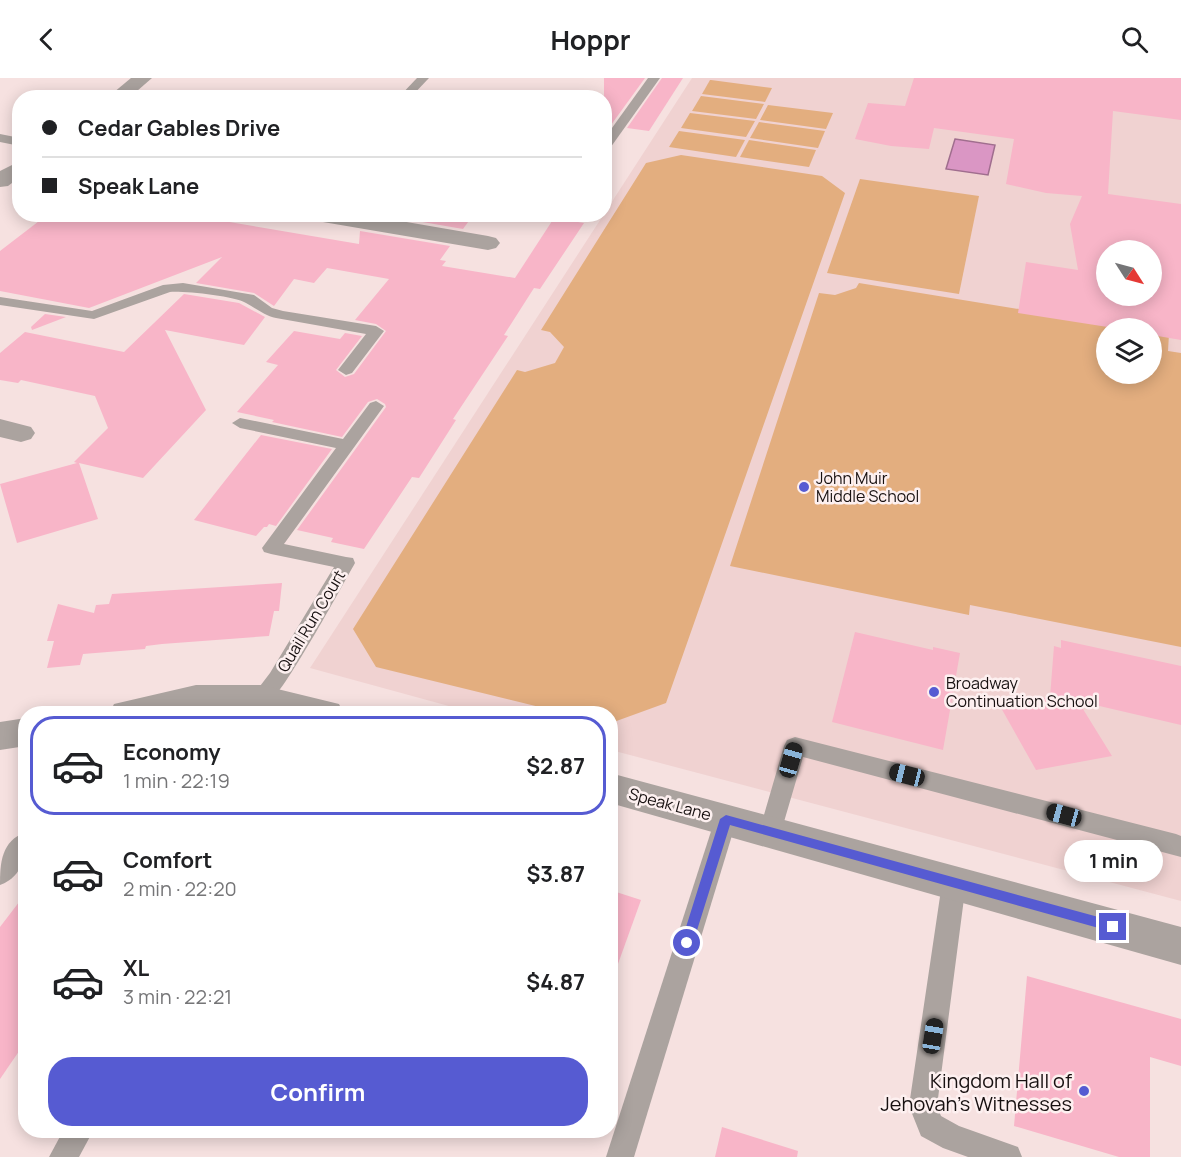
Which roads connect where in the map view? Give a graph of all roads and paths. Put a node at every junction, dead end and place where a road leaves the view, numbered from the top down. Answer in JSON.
{"nodes":[{"id":1,"x":143,"y":78,"type":"edge"},
{"id":2,"x":423,"y":78,"type":"edge"},
{"id":3,"x":654,"y":78,"type":"edge"},
{"id":4,"x":128,"y":90,"type":"edge"},
{"id":5,"x":411,"y":90,"type":"edge"},
{"id":6,"x":612,"y":137,"type":"edge"},
{"id":7,"x":364,"y":222,"type":"edge"},
{"id":8,"x":488,"y":243,"type":"dead end"},
{"id":9,"x":0,"y":301,"type":"edge"},
{"id":10,"x":346,"y":370,"type":"dead end"},
{"id":11,"x":376,"y":406,"type":"dead end"},
{"id":12,"x":240,"y":423,"type":"dead end"},
{"id":13,"x":347,"y":445,"type":"junction"},
{"id":14,"x":261,"y":698,"type":"junction"},
{"id":15,"x":162,"y":706,"type":"edge"},
{"id":16,"x":294,"y":706,"type":"edge"},
{"id":17,"x":18,"y":733,"type":"edge"},
{"id":18,"x":0,"y":736,"type":"edge"},
{"id":19,"x":618,"y":790,"type":"edge"},
{"id":20,"x":726,"y":819,"type":"junction"},
{"id":21,"x":770,"y":832,"type":"junction"},
{"id":22,"x":1181,"y":848,"type":"edge"},
{"id":23,"x":18,"y":852,"type":"edge"},
{"id":24,"x":0,"y":875,"type":"edge"},
{"id":25,"x":954,"y":883,"type":"junction"},
{"id":26,"x":1181,"y":946,"type":"edge"},
{"id":27,"x":75,"y":1138,"type":"edge"},
{"id":28,"x":63,"y":1157,"type":"edge"},
{"id":29,"x":620,"y":1157,"type":"edge"},
{"id":30,"x":1008,"y":1157,"type":"edge"}],
"edges":[{"from":1,"to":4,"type":"street"},
{"from":2,"to":5,"type":"lane"},
{"from":3,"to":6,"type":"lane"},
{"from":7,"to":8,"type":"street"},
{"from":9,"to":10,"type":"lane"},
{"from":11,"to":13,"type":"lane","name":"Quail Run Court"},
{"from":12,"to":13,"type":"lane"},
{"from":13,"to":14,"type":"lane","name":"Quail Run Court"},
{"from":14,"to":15,"type":"street"},
{"from":14,"to":16,"type":"street"},
{"from":17,"to":18,"type":"street"},
{"from":19,"to":20,"type":"street","name":"Speak Lane"},
{"from":20,"to":21,"type":"street","name":"Speak Lane"},
{"from":20,"to":29,"type":"lane"},
{"from":21,"to":22,"type":"lane"},
{"from":21,"to":25,"type":"street","name":"Speak Lane"},
{"from":23,"to":24,"type":"lane"},
{"from":25,"to":26,"type":"street","name":"Speak Lane"},
{"from":25,"to":30,"type":"lane"},
{"from":27,"to":28,"type":"lane"}]}
